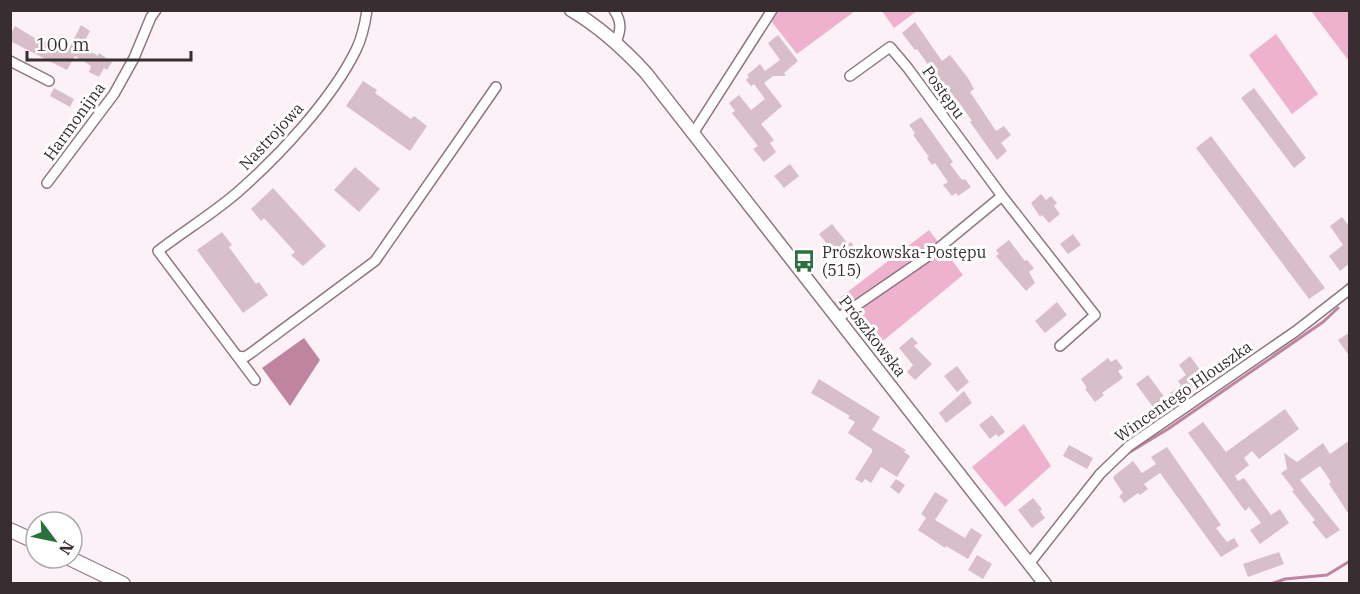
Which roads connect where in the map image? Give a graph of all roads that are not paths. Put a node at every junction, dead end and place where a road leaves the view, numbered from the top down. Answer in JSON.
{"nodes":[{"id":1,"x":156,"y":10,"type":"edge"},
{"id":2,"x":367,"y":10,"type":"edge"},
{"id":3,"x":571,"y":10,"type":"edge"},
{"id":4,"x":614,"y":10,"type":"edge"},
{"id":5,"x":772,"y":10,"type":"edge"},
{"id":6,"x":616,"y":42,"type":"junction"},
{"id":7,"x":10,"y":61,"type":"edge"},
{"id":8,"x":850,"y":76,"type":"dead end"},
{"id":9,"x":49,"y":81,"type":"dead end"},
{"id":10,"x":496,"y":87,"type":"dead end"},
{"id":11,"x":694,"y":132,"type":"junction"},
{"id":12,"x":47,"y":183,"type":"dead end"},
{"id":13,"x":1002,"y":196,"type":"junction"},
{"id":14,"x":1350,"y":289,"type":"edge"},
{"id":15,"x":838,"y":318,"type":"junction"},
{"id":16,"x":1060,"y":345,"type":"dead end"},
{"id":17,"x":237,"y":356,"type":"junction"},
{"id":18,"x":255,"y":380,"type":"dead end"},
{"id":19,"x":10,"y":530,"type":"edge"},
{"id":20,"x":24,"y":536,"type":"edge"},
{"id":21,"x":1029,"y":564,"type":"junction"},
{"id":22,"x":84,"y":565,"type":"edge"},
{"id":23,"x":123,"y":584,"type":"edge"},
{"id":24,"x":1045,"y":584,"type":"edge"}],
"edges":[{"from":1,"to":12,"type":"street","name":"Harmonijna"},
{"from":2,"to":17,"type":"street","name":"Nastrojowa"},
{"from":3,"to":6,"type":"main road","name":"Prószkowska"},
{"from":4,"to":6,"type":"street"},
{"from":5,"to":11,"type":"street"},
{"from":6,"to":11,"type":"main road","name":"Prószkowska"},
{"from":7,"to":9,"type":"street"},
{"from":8,"to":13,"type":"street","name":"Postępu"},
{"from":10,"to":17,"type":"street"},
{"from":11,"to":15,"type":"main road","name":"Prószkowska"},
{"from":13,"to":15,"type":"street"},
{"from":13,"to":16,"type":"street","name":"Postępu"},
{"from":14,"to":21,"type":"street","name":"Wincentego Hlouszka"},
{"from":15,"to":21,"type":"main road","name":"Prószkowska"},
{"from":17,"to":18,"type":"street"},
{"from":19,"to":20,"type":"main road"},
{"from":21,"to":24,"type":"main road","name":"Prószkowska"},
{"from":22,"to":23,"type":"main road"}]}
